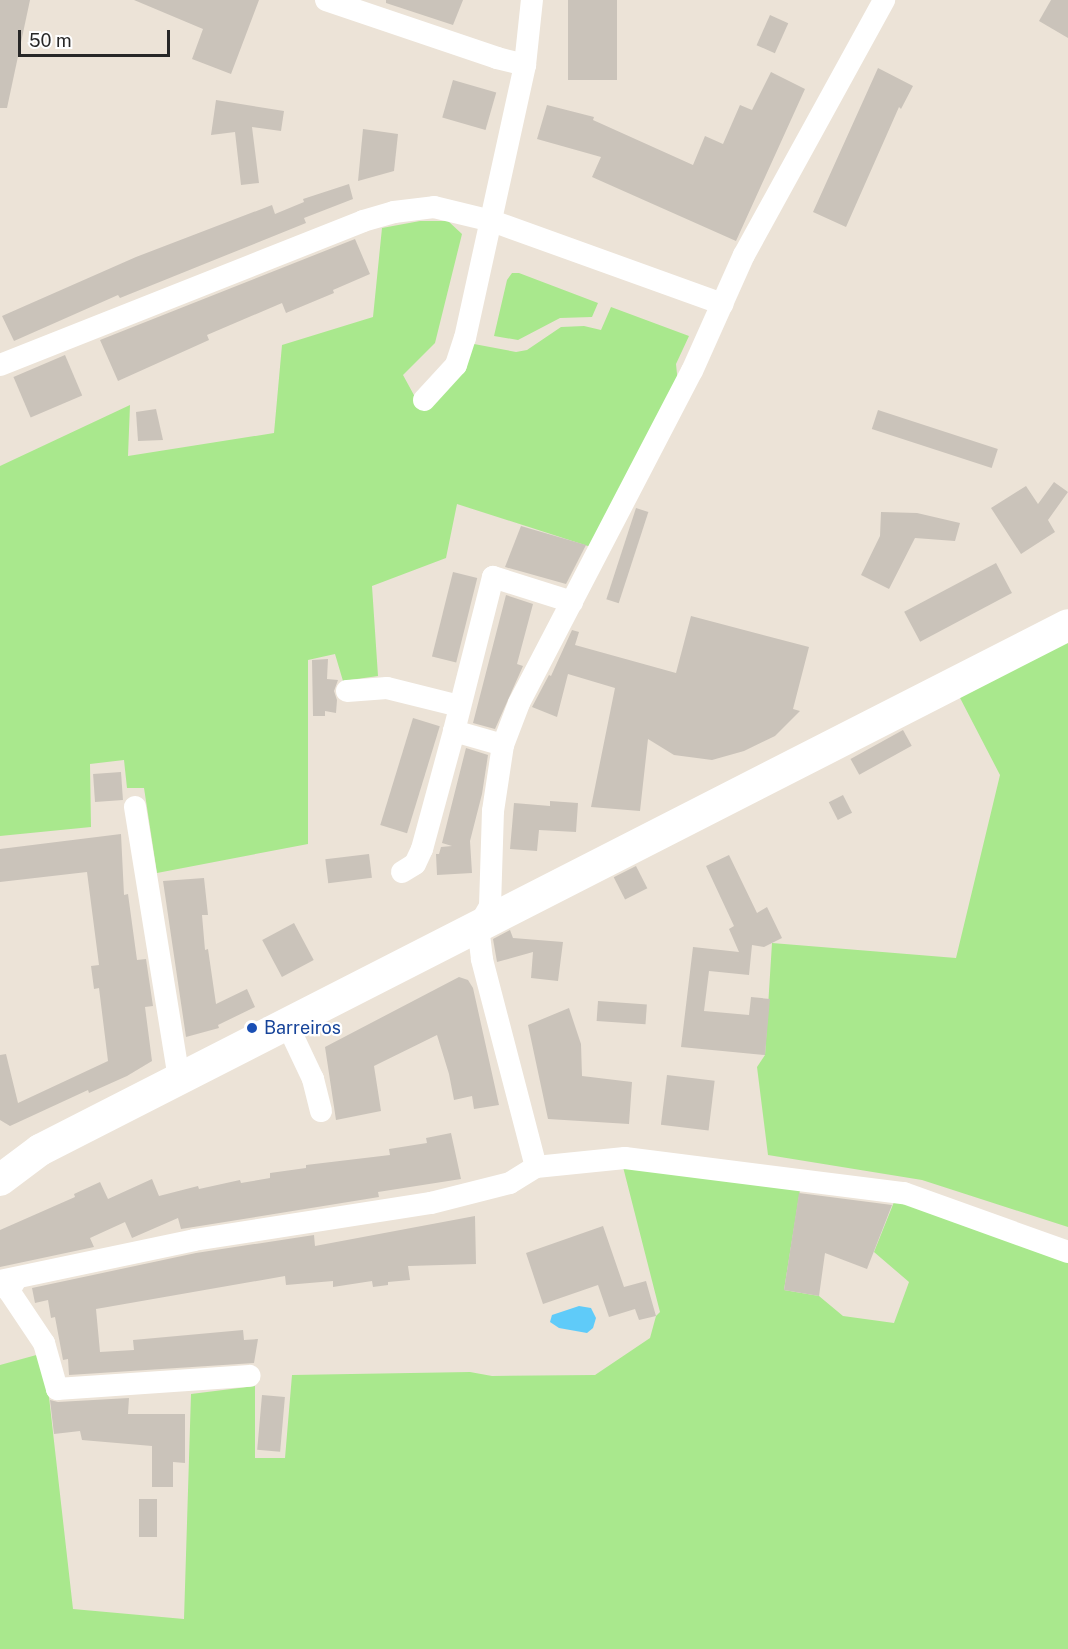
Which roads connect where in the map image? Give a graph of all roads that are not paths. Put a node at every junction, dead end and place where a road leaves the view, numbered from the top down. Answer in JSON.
{"nodes":[{"id":1,"x":326,"y":0,"type":"edge"},
{"id":2,"x":532,"y":0,"type":"edge"},
{"id":3,"x":885,"y":0,"type":"edge"},
{"id":4,"x":525,"y":65,"type":"junction"},
{"id":5,"x":492,"y":221,"type":"junction"},
{"id":6,"x":723,"y":304,"type":"junction"},
{"id":7,"x":0,"y":365,"type":"edge"},
{"id":8,"x":424,"y":400,"type":"dead end"},
{"id":9,"x":572,"y":602,"type":"junction"},
{"id":10,"x":1068,"y":625,"type":"edge"},
{"id":11,"x":347,"y":691,"type":"dead end"},
{"id":12,"x":459,"y":706,"type":"junction"},
{"id":13,"x":454,"y":731,"type":"junction"},
{"id":14,"x":503,"y":746,"type":"junction"},
{"id":15,"x":135,"y":807,"type":"dead end"},
{"id":16,"x":402,"y":872,"type":"dead end"},
{"id":17,"x":478,"y":927,"type":"junction"},
{"id":18,"x":287,"y":1024,"type":"junction"},
{"id":19,"x":179,"y":1080,"type":"junction"},
{"id":20,"x":321,"y":1111,"type":"dead end"},
{"id":21,"x":14,"y":1159,"type":"edge"},
{"id":22,"x":536,"y":1167,"type":"junction"},
{"id":23,"x":0,"y":1180,"type":"edge"},
{"id":24,"x":1068,"y":1252,"type":"edge"},
{"id":25,"x":8,"y":1280,"type":"edge"},
{"id":26,"x":250,"y":1376,"type":"dead end"}],
"edges":[{"from":1,"to":4,"type":"street"},
{"from":2,"to":4,"type":"street"},
{"from":3,"to":6,"type":"street"},
{"from":4,"to":5,"type":"street"},
{"from":5,"to":6,"type":"street"},
{"from":5,"to":7,"type":"street"},
{"from":5,"to":8,"type":"street"},
{"from":6,"to":9,"type":"street"},
{"from":9,"to":12,"type":"street"},
{"from":9,"to":14,"type":"street"},
{"from":10,"to":17,"type":"main road"},
{"from":11,"to":12,"type":"street"},
{"from":12,"to":13,"type":"street"},
{"from":13,"to":14,"type":"street"},
{"from":13,"to":16,"type":"street"},
{"from":14,"to":17,"type":"street"},
{"from":15,"to":19,"type":"street"},
{"from":17,"to":18,"type":"main road"},
{"from":17,"to":22,"type":"street"},
{"from":18,"to":19,"type":"main road"},
{"from":18,"to":20,"type":"street"},
{"from":19,"to":21,"type":"main road"},
{"from":21,"to":23,"type":"main road"},
{"from":22,"to":24,"type":"street"},
{"from":22,"to":25,"type":"street"},
{"from":25,"to":26,"type":"street"}]}
